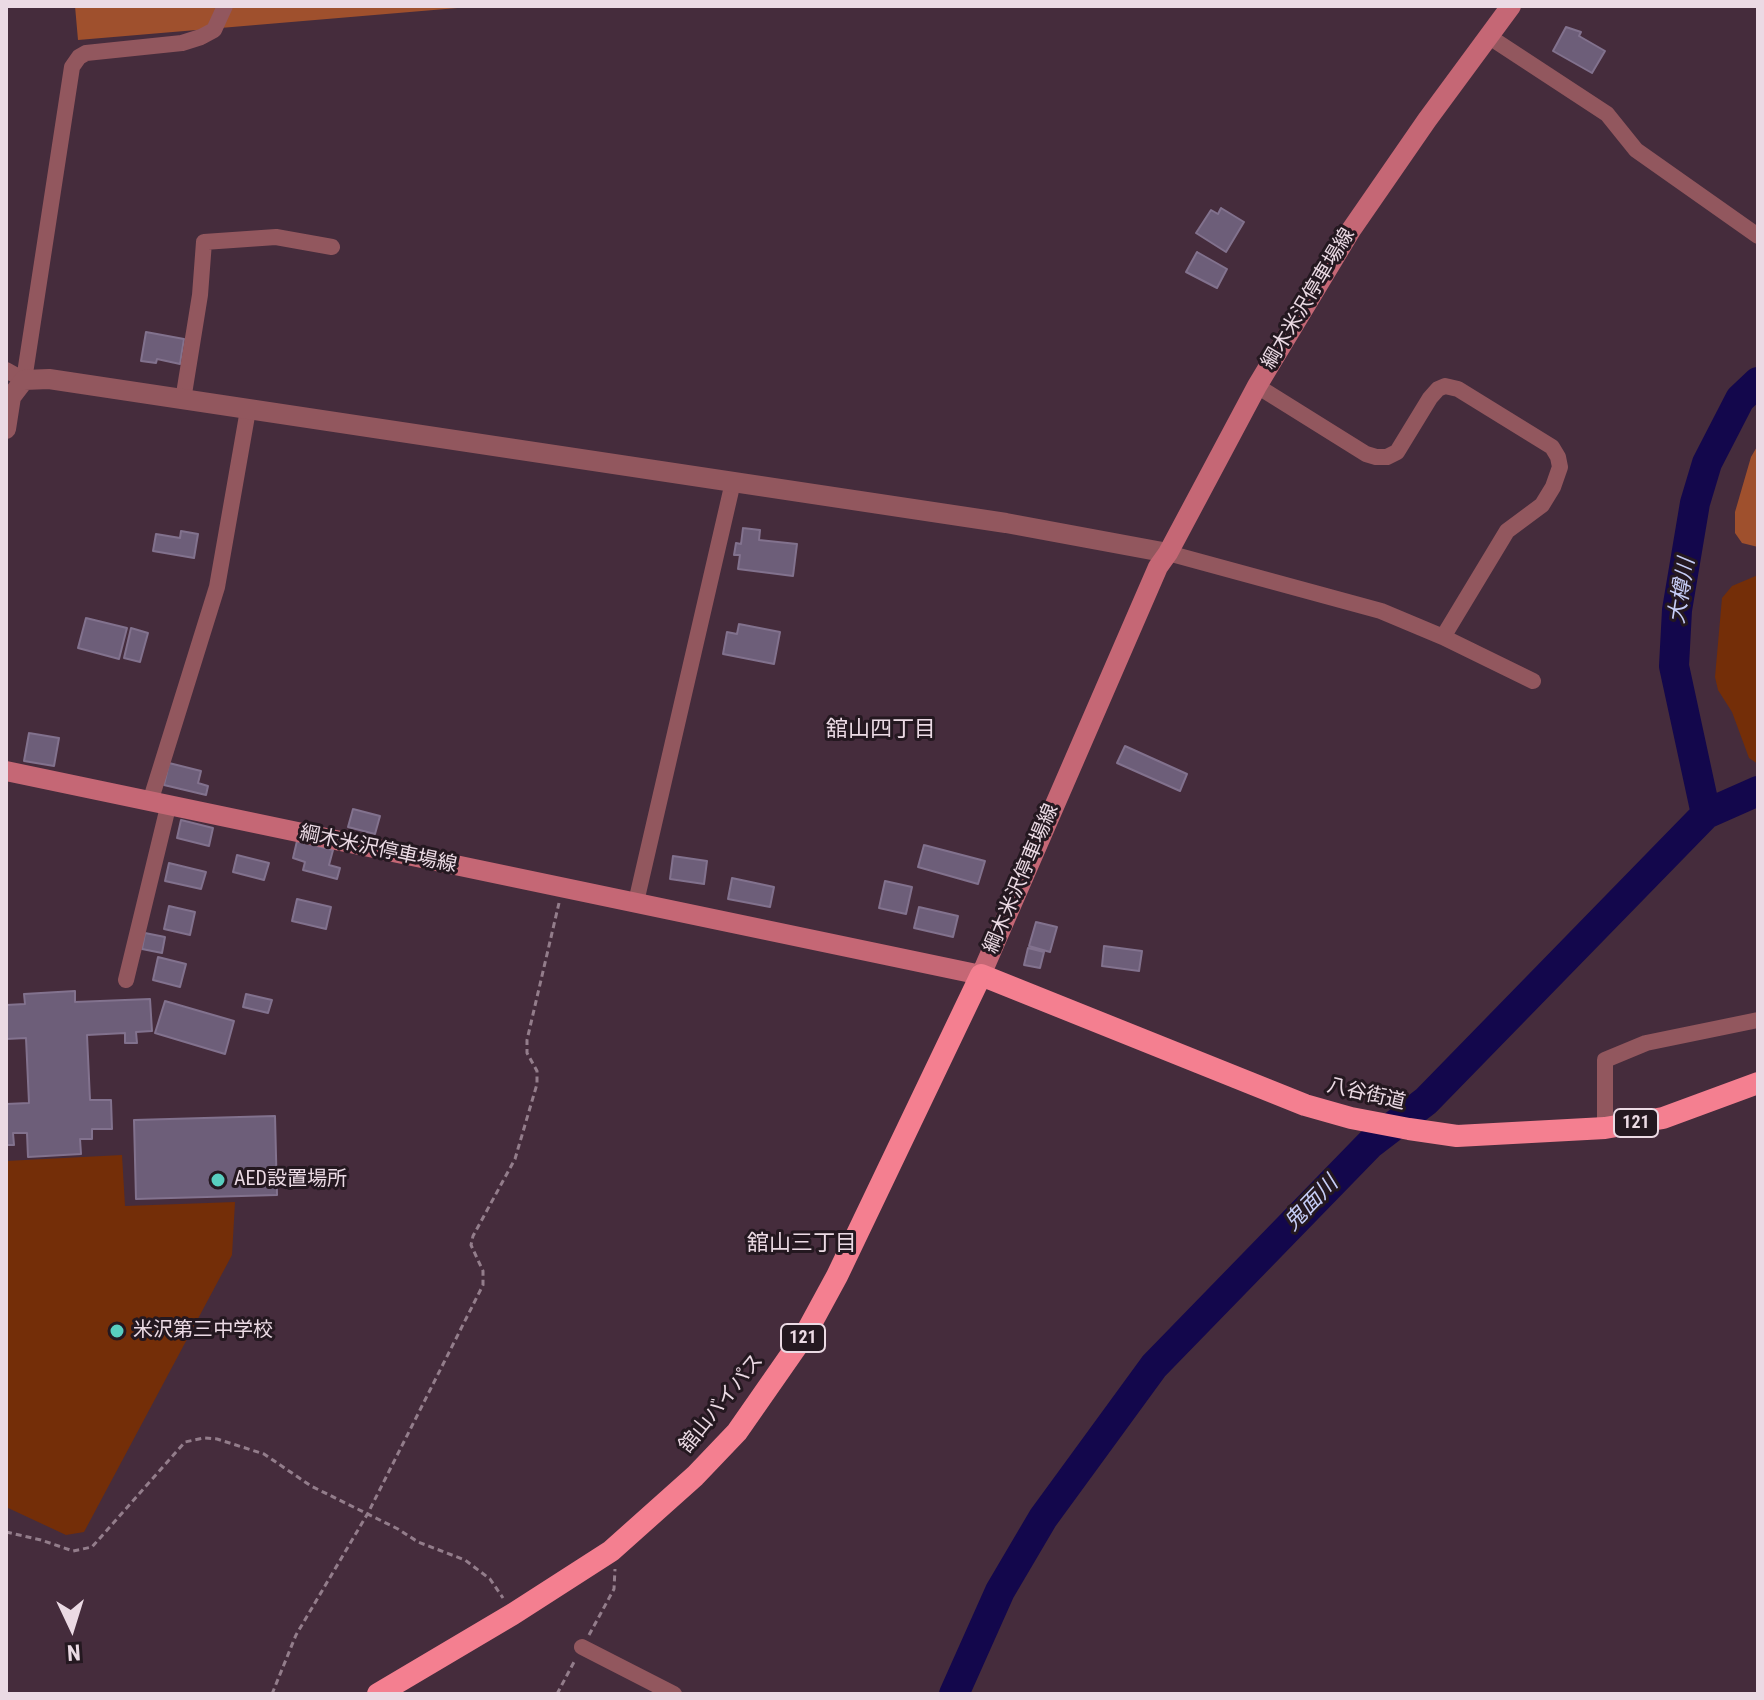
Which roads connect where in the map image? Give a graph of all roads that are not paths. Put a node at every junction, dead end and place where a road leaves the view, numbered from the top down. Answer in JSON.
{"nodes":[{"id":1,"x":225,"y":6,"type":"edge"},
{"id":2,"x":1511,"y":6,"type":"edge"},
{"id":3,"x":1488,"y":36,"type":"junction"},
{"id":4,"x":1758,"y":236,"type":"edge"},
{"id":5,"x":332,"y":247,"type":"dead end"},
{"id":6,"x":15,"y":375,"type":"edge"},
{"id":7,"x":1257,"y":386,"type":"junction"},
{"id":8,"x":183,"y":400,"type":"junction"},
{"id":9,"x":248,"y":410,"type":"junction"},
{"id":10,"x":6,"y":429,"type":"edge"},
{"id":11,"x":733,"y":482,"type":"junction"},
{"id":12,"x":1168,"y":553,"type":"junction"},
{"id":13,"x":1443,"y":637,"type":"junction"},
{"id":14,"x":1533,"y":681,"type":"dead end"},
{"id":15,"x":6,"y":771,"type":"edge"},
{"id":16,"x":159,"y":804,"type":"junction"},
{"id":17,"x":636,"y":902,"type":"junction"},
{"id":18,"x":981,"y":975,"type":"junction"},
{"id":19,"x":126,"y":980,"type":"dead end"},
{"id":20,"x":1758,"y":1020,"type":"edge"},
{"id":21,"x":1758,"y":1083,"type":"edge"},
{"id":22,"x":1605,"y":1128,"type":"junction"},
{"id":23,"x":582,"y":1647,"type":"road end"},
{"id":24,"x":378,"y":1694,"type":"edge"},
{"id":25,"x":674,"y":1694,"type":"edge"}],
"edges":[{"from":1,"to":6,"type":"street"},
{"from":2,"to":3,"type":"main road","name":"綱木米沢停車場線"},
{"from":3,"to":4,"type":"street"},
{"from":3,"to":7,"type":"main road","name":"綱木米沢停車場線"},
{"from":5,"to":8,"type":"street"},
{"from":6,"to":8,"type":"street"},
{"from":6,"to":10,"type":"street"},
{"from":7,"to":12,"type":"main road","name":"綱木米沢停車場線"},
{"from":7,"to":13,"type":"street"},
{"from":8,"to":9,"type":"street"},
{"from":9,"to":11,"type":"street"},
{"from":9,"to":16,"type":"street"},
{"from":11,"to":12,"type":"street"},
{"from":11,"to":17,"type":"street"},
{"from":12,"to":13,"type":"street"},
{"from":12,"to":18,"type":"main road","name":"綱木米沢停車場線"},
{"from":13,"to":14,"type":"street"},
{"from":15,"to":16,"type":"main road","name":"綱木米沢停車場線"},
{"from":16,"to":17,"type":"main road","name":"綱木米沢停車場線"},
{"from":16,"to":19,"type":"street"},
{"from":17,"to":18,"type":"main road","name":"綱木米沢停車場線"},
{"from":18,"to":22,"type":"highway","name":"八谷街道","number":"121"},
{"from":18,"to":24,"type":"highway","name":"舘山バイパス","number":"121"},
{"from":20,"to":22,"type":"street"},
{"from":21,"to":22,"type":"highway","name":"八谷街道","number":"121"},
{"from":23,"to":25,"type":"street"}]}
